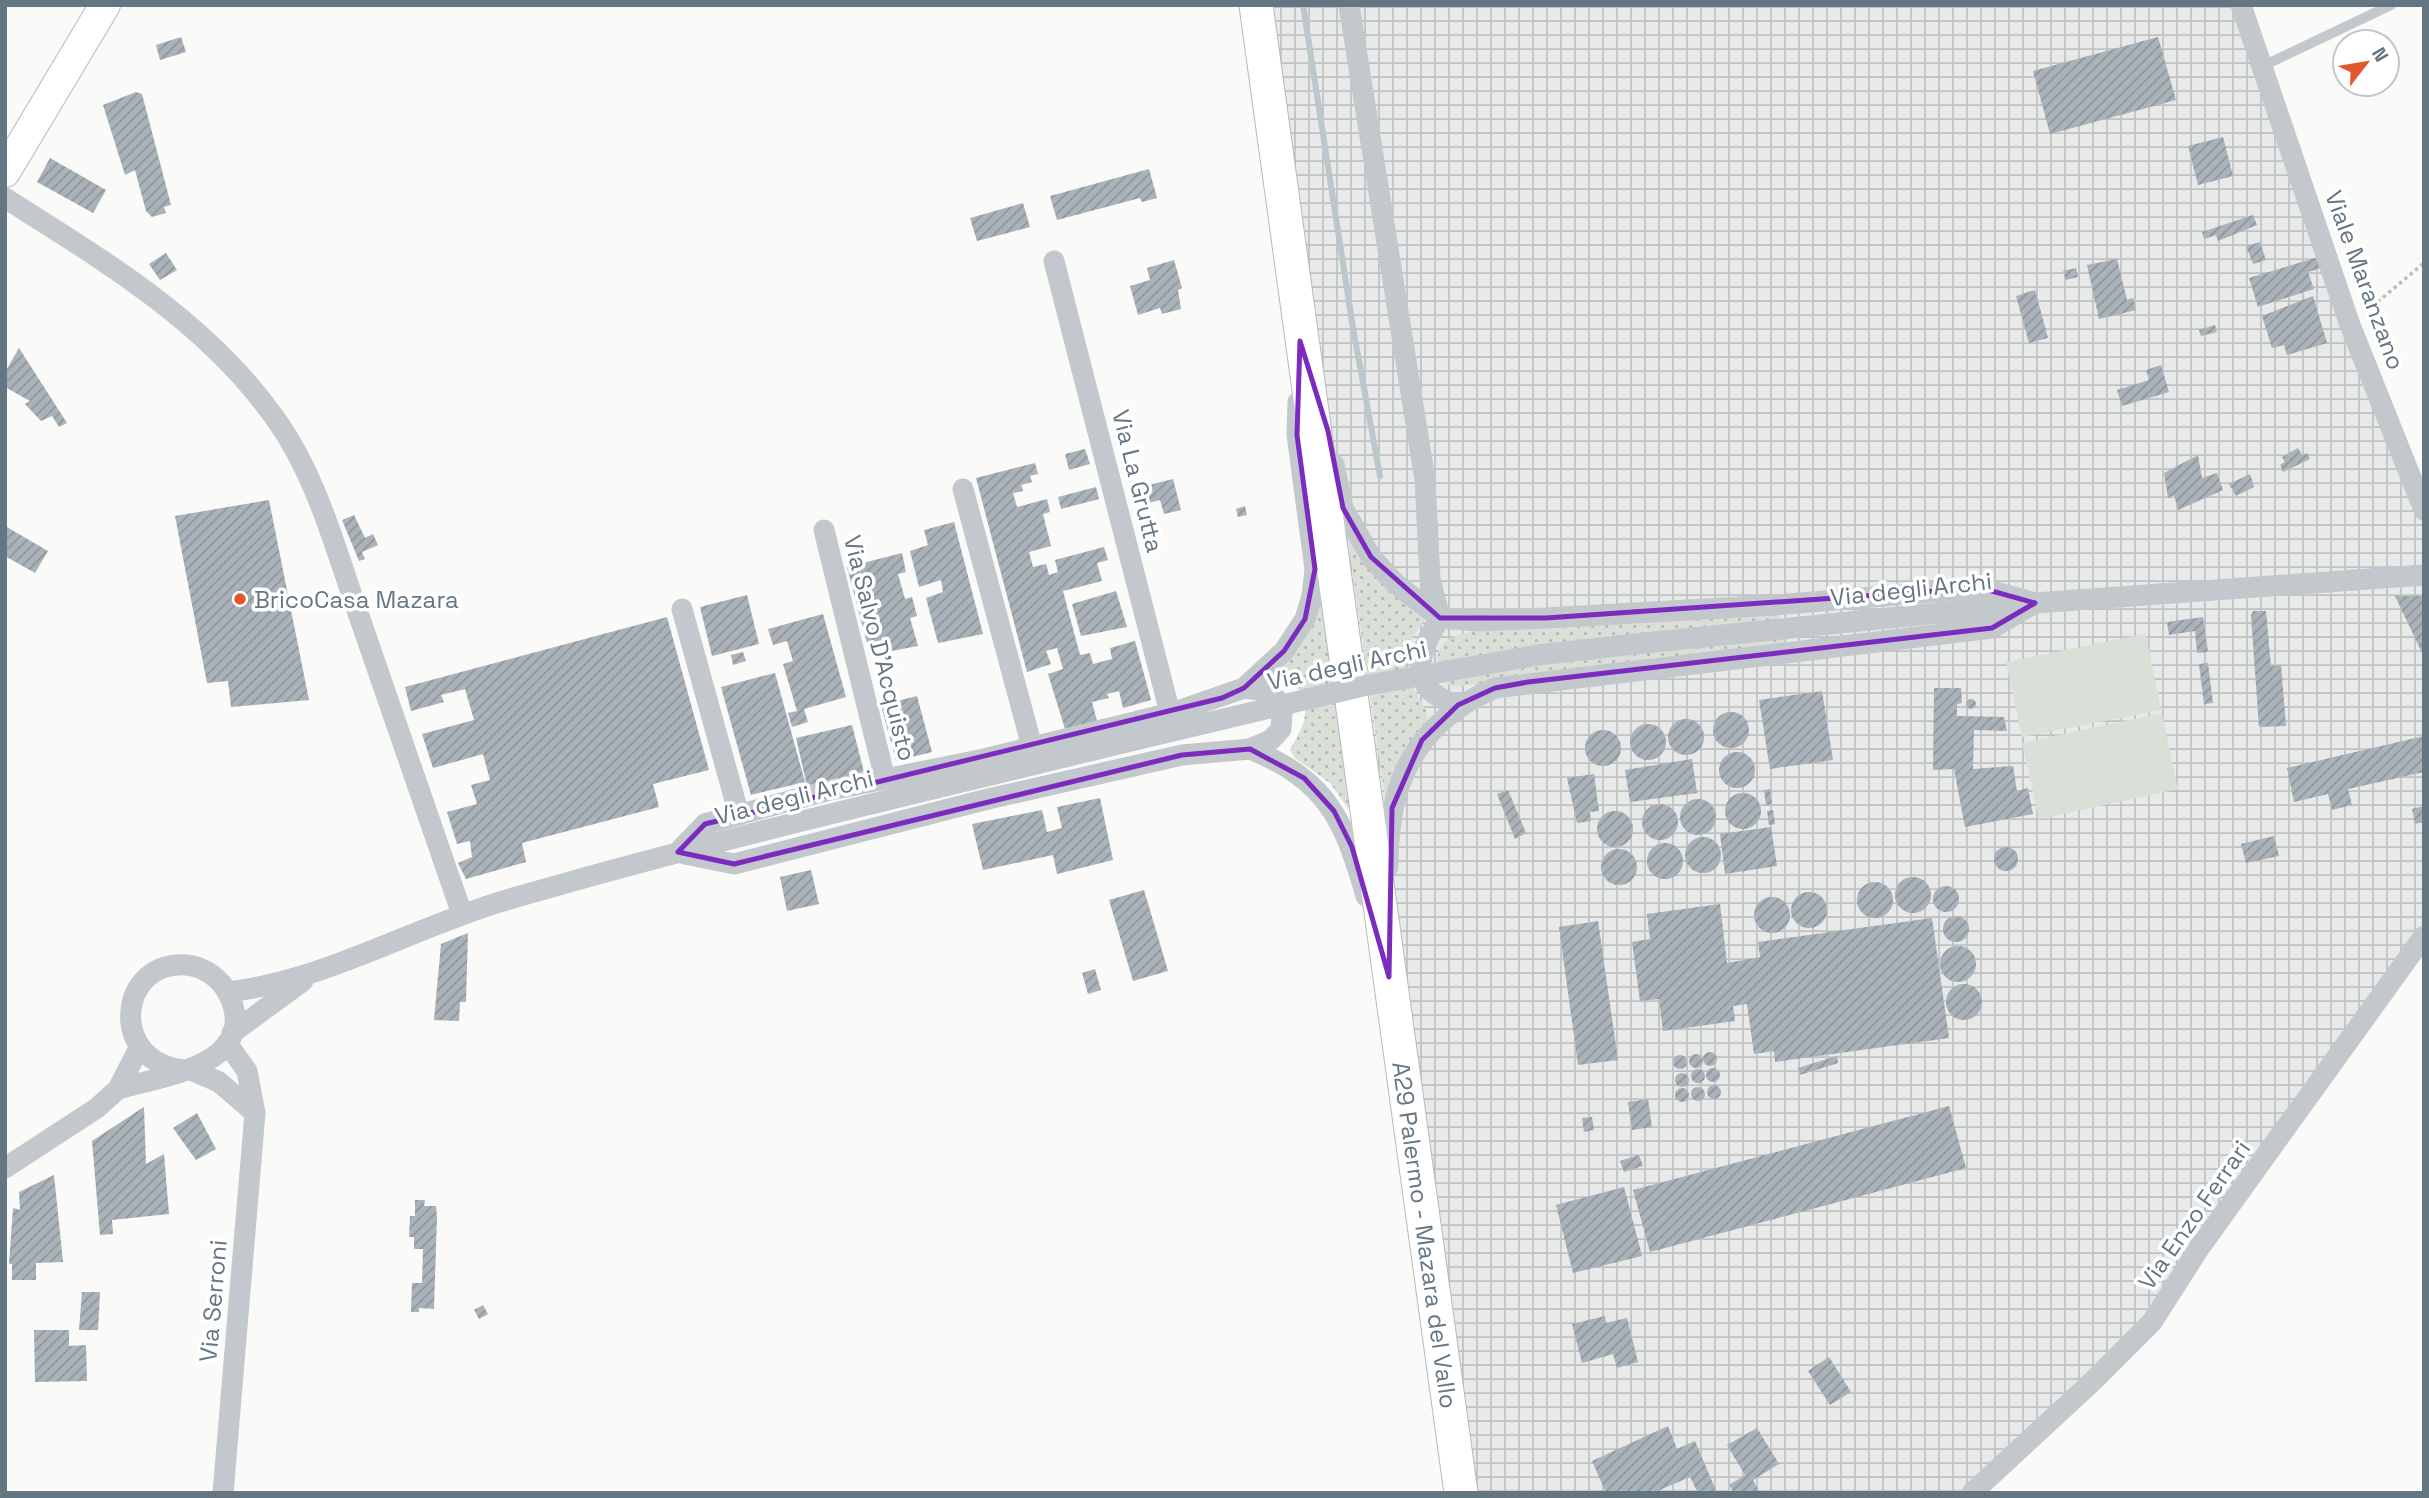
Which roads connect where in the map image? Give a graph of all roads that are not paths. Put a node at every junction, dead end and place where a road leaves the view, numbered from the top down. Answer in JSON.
{"nodes":[{"id":1,"x":105,"y":5,"type":"edge"},
{"id":2,"x":1256,"y":5,"type":"edge"},
{"id":3,"x":1349,"y":5,"type":"edge"},
{"id":4,"x":2241,"y":5,"type":"edge"},
{"id":5,"x":2391,"y":5,"type":"edge"},
{"id":6,"x":2263,"y":66,"type":"junction"},
{"id":7,"x":5,"y":172,"type":"edge"},
{"id":8,"x":5,"y":198,"type":"edge"},
{"id":9,"x":1054,"y":261,"type":"dead end"},
{"id":10,"x":1300,"y":341,"type":"junction"},
{"id":11,"x":963,"y":489,"type":"dead end"},
{"id":12,"x":2424,"y":510,"type":"edge"},
{"id":13,"x":824,"y":530,"type":"dead end"},
{"id":14,"x":2424,"y":575,"type":"edge"},
{"id":15,"x":2035,"y":603,"type":"junction"},
{"id":16,"x":682,"y":609,"type":"dead end"},
{"id":17,"x":1440,"y":618,"type":"junction"},
{"id":18,"x":1244,"y":688,"type":"junction"},
{"id":19,"x":1458,"y":705,"type":"junction"},
{"id":20,"x":1170,"y":713,"type":"junction"},
{"id":21,"x":1032,"y":747,"type":"junction"},
{"id":22,"x":1251,"y":749,"type":"junction"},
{"id":23,"x":885,"y":779,"type":"junction"},
{"id":24,"x":739,"y":815,"type":"junction"},
{"id":25,"x":678,"y":852,"type":"junction"},
{"id":26,"x":462,"y":914,"type":"junction"},
{"id":27,"x":2424,"y":936,"type":"edge"},
{"id":28,"x":313,"y":974,"type":"junction"},
{"id":29,"x":1388,"y":976,"type":"junction"},
{"id":30,"x":227,"y":992,"type":"junction"},
{"id":31,"x":229,"y":1038,"type":"junction"},
{"id":32,"x":139,"y":1048,"type":"junction"},
{"id":33,"x":186,"y":1070,"type":"junction"},
{"id":34,"x":118,"y":1089,"type":"junction"},
{"id":35,"x":255,"y":1113,"type":"junction"},
{"id":36,"x":5,"y":1168,"type":"edge"},
{"id":37,"x":223,"y":1493,"type":"edge"},
{"id":38,"x":1461,"y":1493,"type":"edge"},
{"id":39,"x":1972,"y":1493,"type":"edge"}],
"edges":[{"from":1,"to":7,"type":"main road"},
{"from":2,"to":10,"type":"main road","name":"A29 Palermo - Mazara del Vallo"},
{"from":3,"to":17,"type":"street"},
{"from":4,"to":6,"type":"street","name":"Viale Maranzano"},
{"from":5,"to":6,"type":"lane"},
{"from":6,"to":12,"type":"street","name":"Viale Maranzano"},
{"from":8,"to":26,"type":"street"},
{"from":9,"to":20,"type":"street","name":"Via La Grutta"},
{"from":10,"to":17,"type":"street"},
{"from":10,"to":18,"type":"street"},
{"from":10,"to":29,"type":"main road","name":"A29 Palermo - Mazara del Vallo"},
{"from":11,"to":21,"type":"street"},
{"from":13,"to":23,"type":"street","name":"Via Salvo D'Acquisto"},
{"from":14,"to":15,"type":"street","name":"Via degli Archi"},
{"from":15,"to":17,"type":"street"},
{"from":15,"to":19,"type":"street"},
{"from":15,"to":25,"type":"street","name":"Via degli Archi","bridge":true},
{"from":16,"to":24,"type":"street"},
{"from":17,"to":19,"type":"street"},
{"from":18,"to":20,"type":"street"},
{"from":18,"to":22,"type":"street"},
{"from":19,"to":29,"type":"street"},
{"from":20,"to":21,"type":"street"},
{"from":21,"to":23,"type":"street"},
{"from":22,"to":25,"type":"street"},
{"from":22,"to":29,"type":"street"},
{"from":23,"to":24,"type":"street"},
{"from":24,"to":25,"type":"street"},
{"from":25,"to":26,"type":"street","name":"Via degli Archi"},
{"from":26,"to":28,"type":"street","name":"Via degli Archi"},
{"from":27,"to":39,"type":"street","name":"Via Enzo Ferrari"},
{"from":28,"to":30,"type":"street","name":"Via degli Archi"},
{"from":28,"to":31,"type":"street","name":"Via degli Archi"},
{"from":29,"to":38,"type":"main road","name":"A29 Palermo - Mazara del Vallo"},
{"from":30,"to":31,"type":"street"},
{"from":30,"to":32,"type":"street"},
{"from":31,"to":33,"type":"street"},
{"from":31,"to":35,"type":"street","name":"Via Serroni"},
{"from":32,"to":33,"type":"street"},
{"from":32,"to":34,"type":"street"},
{"from":33,"to":34,"type":"street"},
{"from":33,"to":35,"type":"street"},
{"from":34,"to":36,"type":"street"},
{"from":35,"to":37,"type":"street","name":"Via Serroni"}]}
